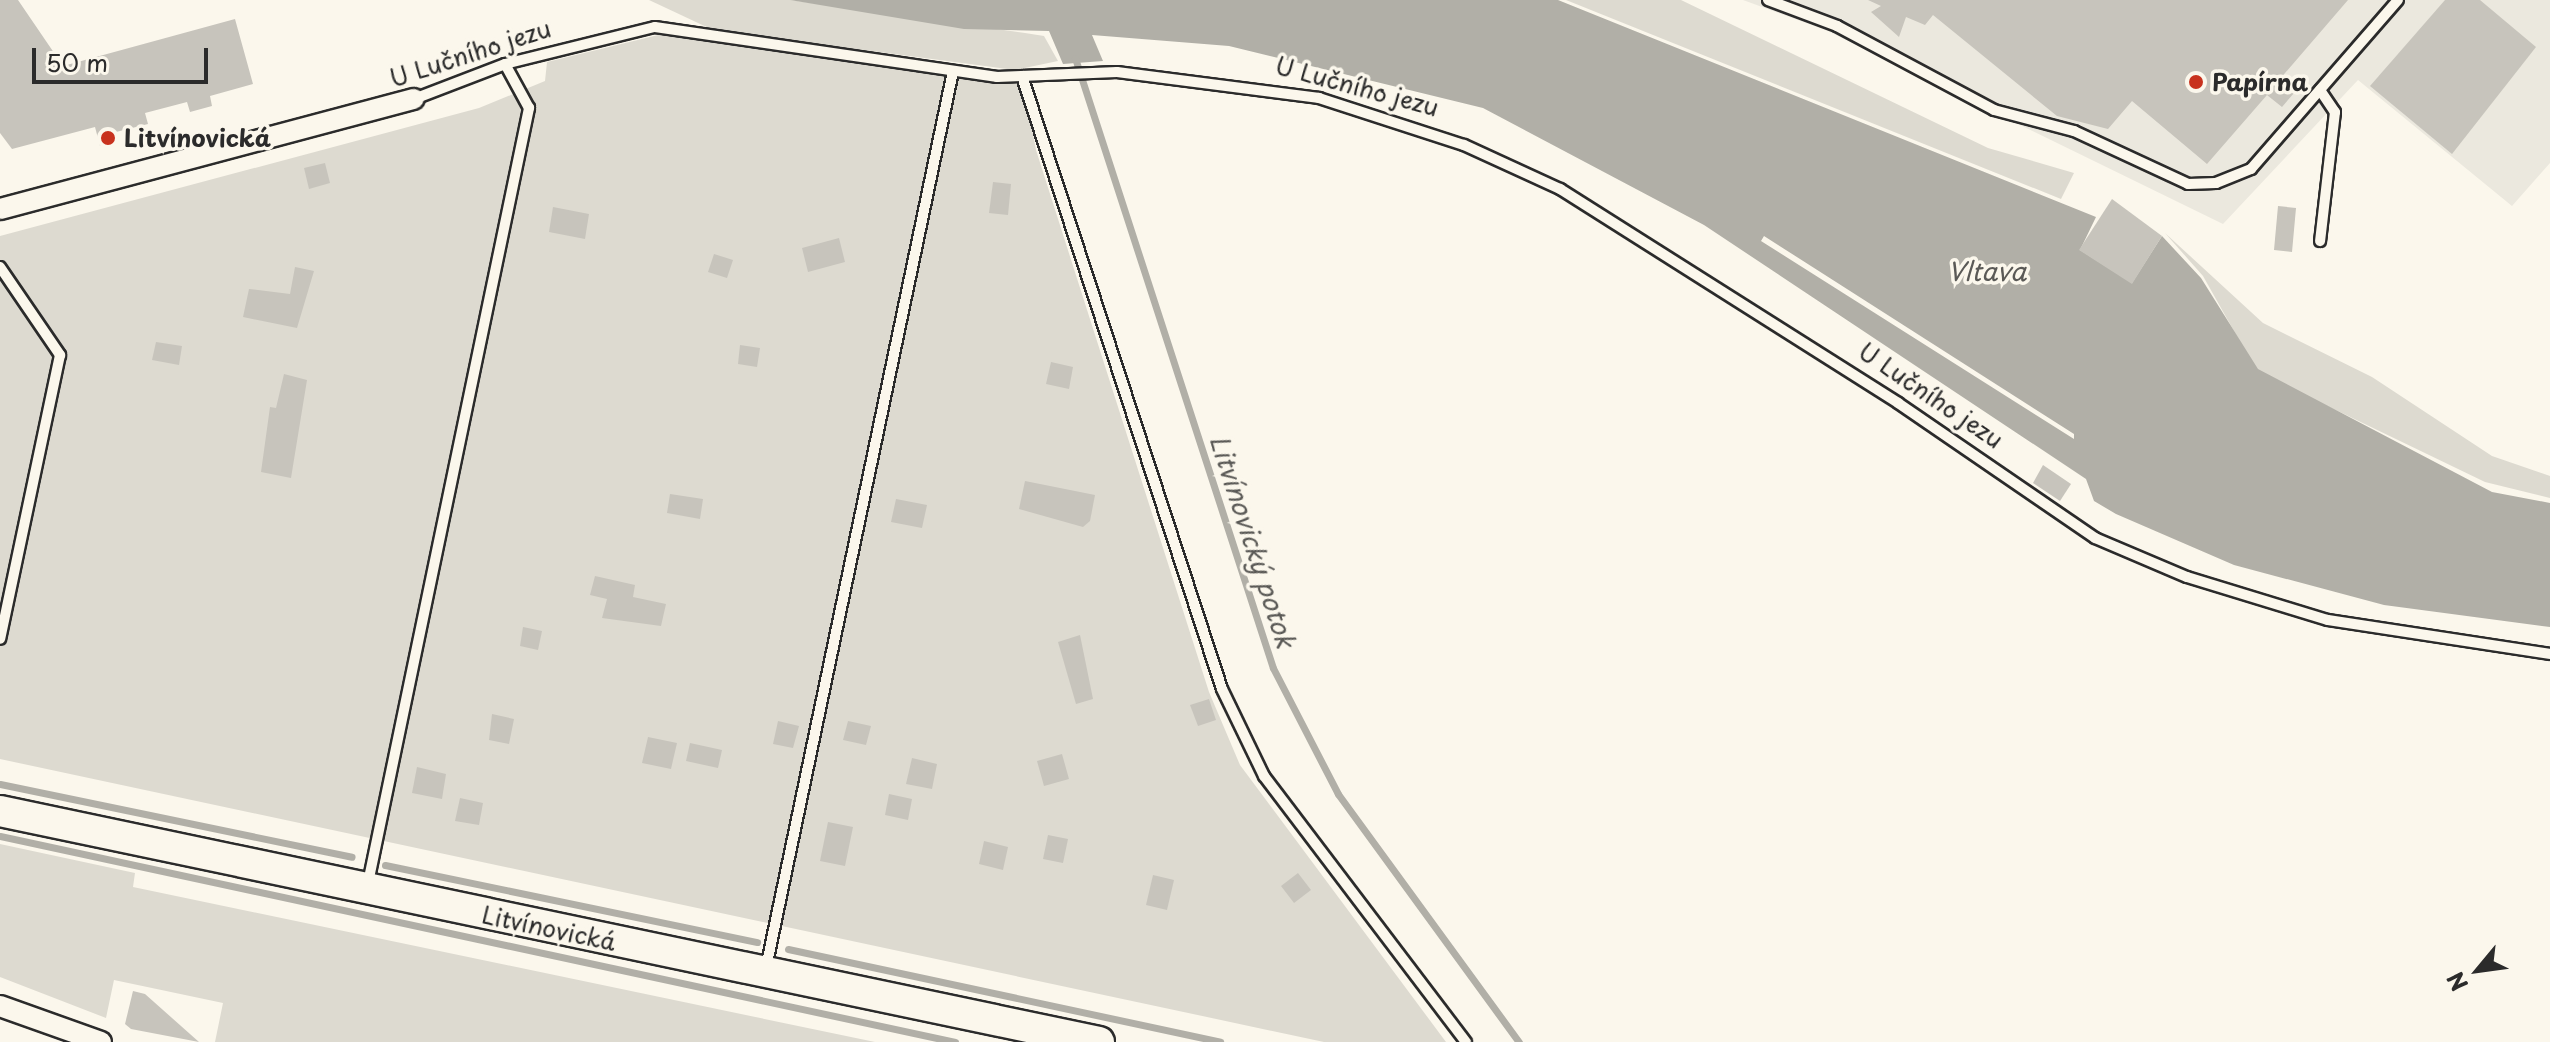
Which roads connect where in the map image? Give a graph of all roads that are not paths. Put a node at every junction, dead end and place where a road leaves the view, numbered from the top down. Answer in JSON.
{"nodes":[{"id":1,"x":1768,"y":0,"type":"edge"},
{"id":2,"x":2398,"y":0,"type":"edge"},
{"id":3,"x":505,"y":64,"type":"junction"},
{"id":4,"x":953,"y":71,"type":"junction"},
{"id":5,"x":1022,"y":76,"type":"junction"},
{"id":6,"x":2320,"y":90,"type":"junction"},
{"id":7,"x":414,"y":99,"type":"joint"},
{"id":8,"x":0,"y":209,"type":"edge"},
{"id":9,"x":2320,"y":241,"type":"dead end"},
{"id":10,"x":0,"y":267,"type":"edge"},
{"id":11,"x":0,"y":639,"type":"edge"},
{"id":12,"x":2550,"y":654,"type":"edge"},
{"id":13,"x":0,"y":811,"type":"edge"},
{"id":14,"x":367,"y":889,"type":"junction"},
{"id":15,"x":764,"y":974,"type":"junction"},
{"id":16,"x":0,"y":1006,"type":"edge"},
{"id":17,"x":101,"y":1042,"type":"edge"},
{"id":18,"x":1099,"y":1042,"type":"edge"},
{"id":19,"x":1466,"y":1042,"type":"edge"}],
"edges":[{"from":1,"to":6,"type":"lane"},
{"from":2,"to":6,"type":"lane"},
{"from":3,"to":4,"type":"lane","name":"U Lučního jezu"},
{"from":3,"to":7,"type":"lane","name":"U Lučního jezu"},
{"from":3,"to":14,"type":"lane"},
{"from":4,"to":5,"type":"lane","name":"U Lučního jezu"},
{"from":4,"to":15,"type":"lane"},
{"from":5,"to":12,"type":"lane","name":"U Lučního jezu"},
{"from":5,"to":19,"type":"lane"},
{"from":6,"to":9,"type":"lane"},
{"from":7,"to":8,"type":"street","name":"U Lučního jezu"},
{"from":10,"to":11,"type":"lane"},
{"from":13,"to":14,"type":"main road","name":"Litvínovická"},
{"from":14,"to":15,"type":"main road","name":"Litvínovická"},
{"from":15,"to":18,"type":"main road","name":"Litvínovická"},
{"from":16,"to":17,"type":"street"}]}
